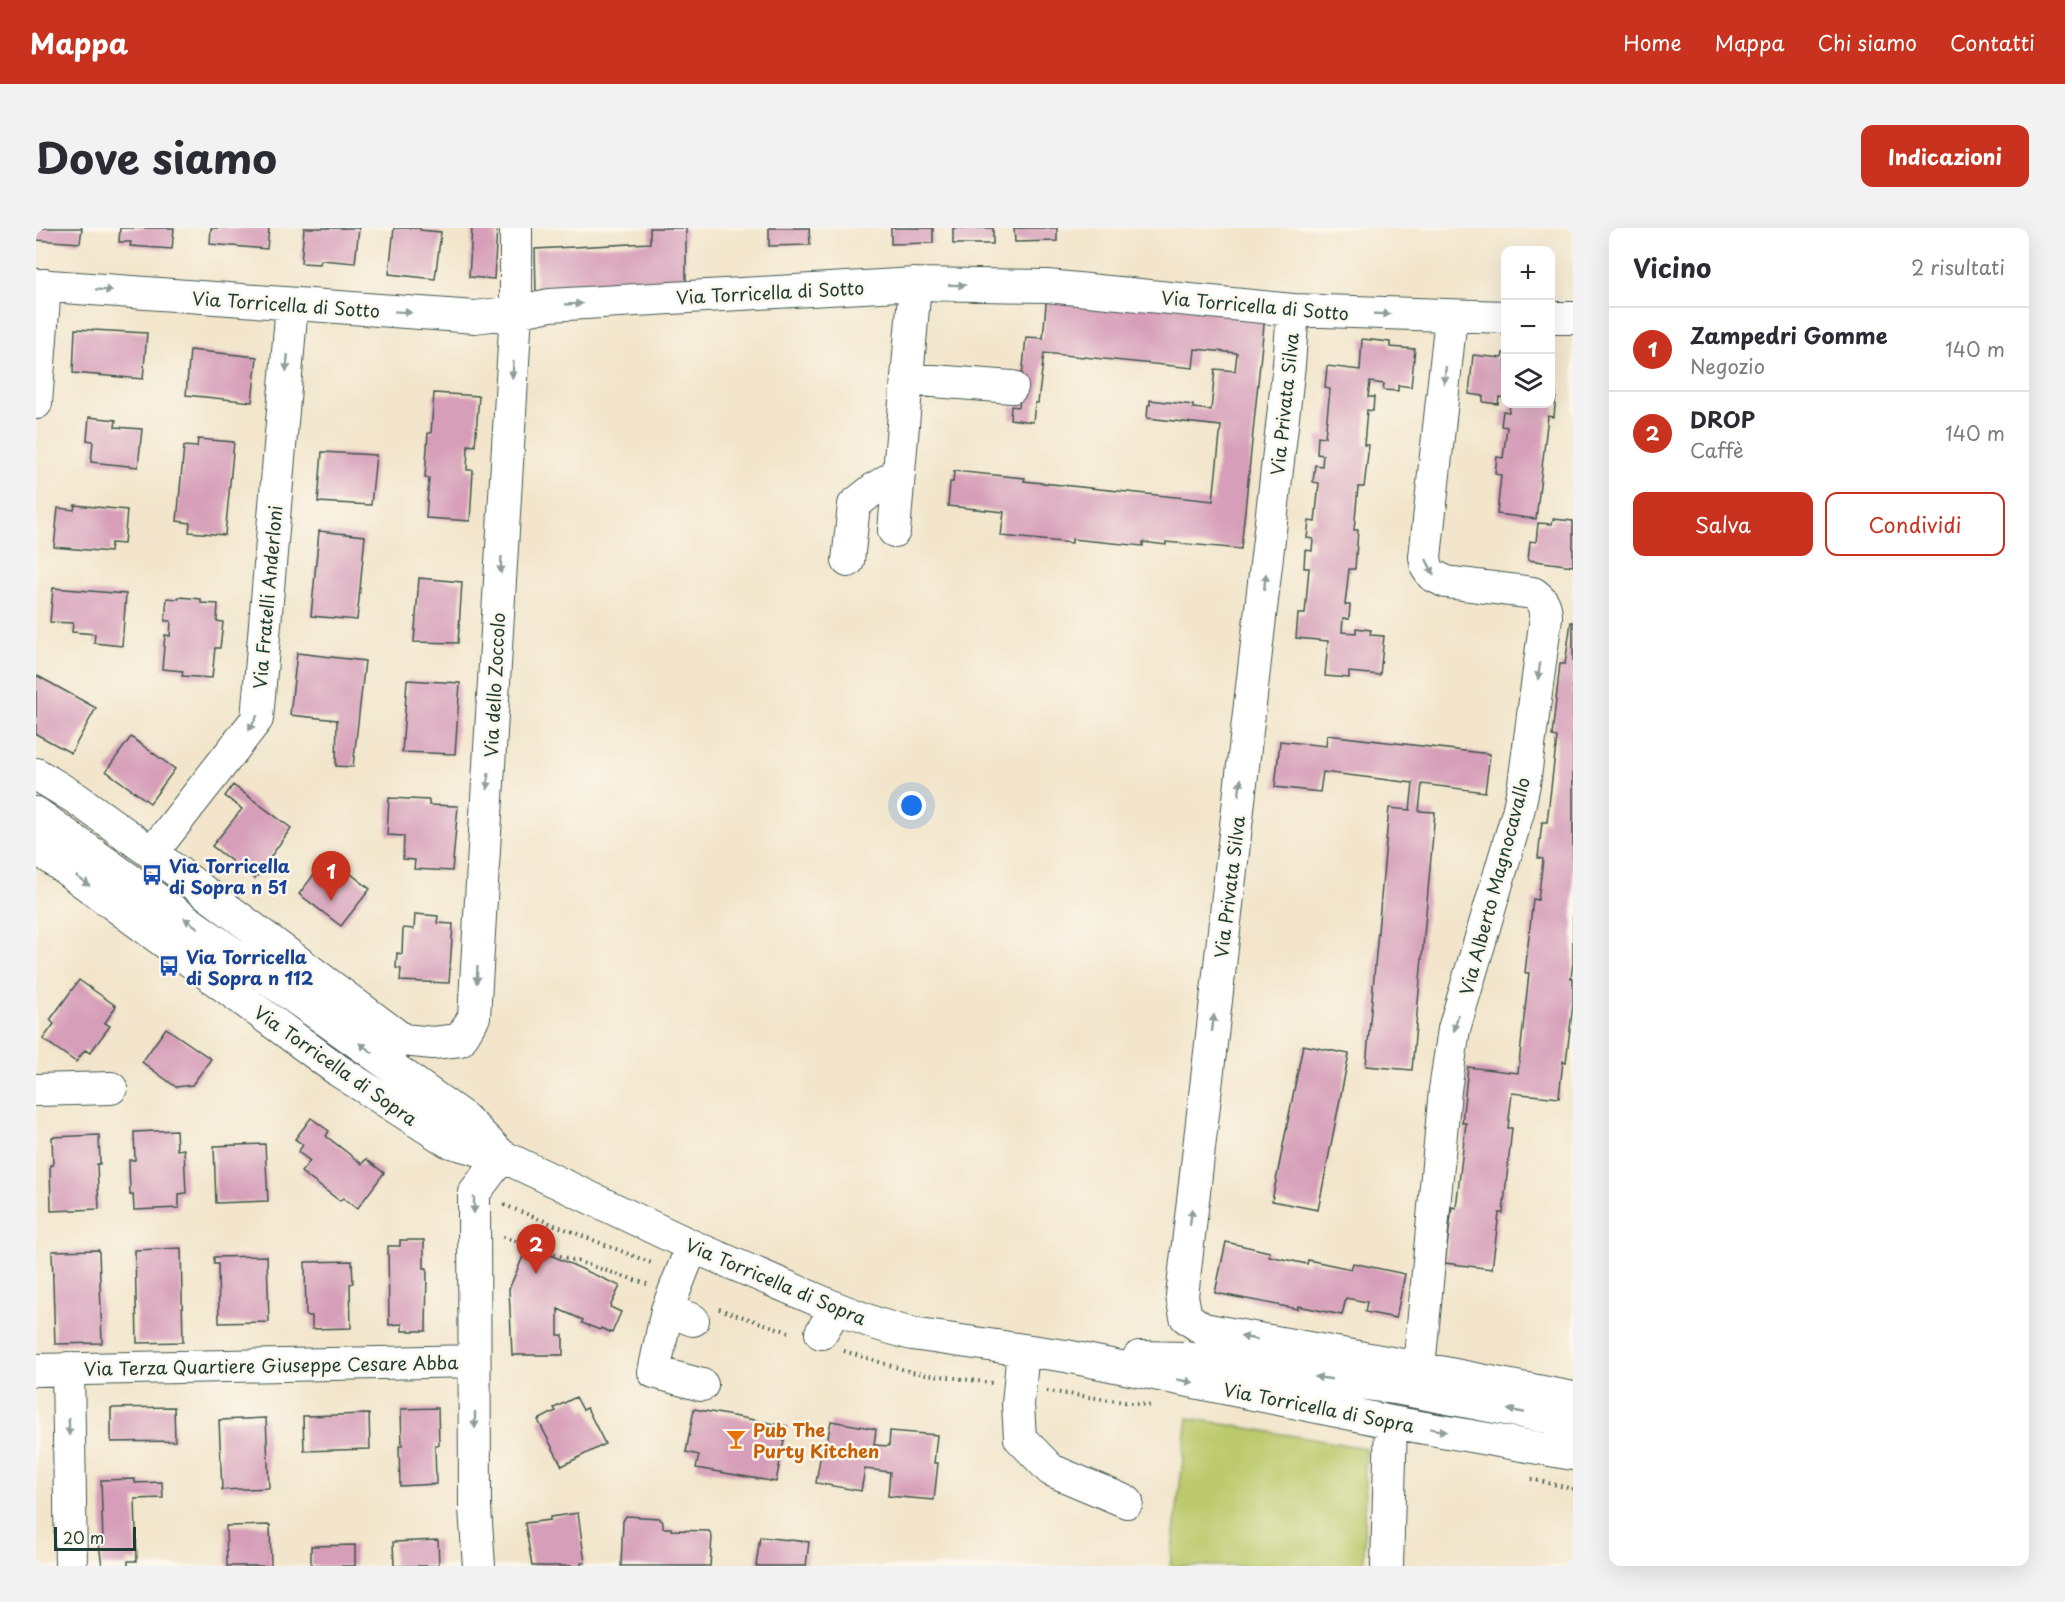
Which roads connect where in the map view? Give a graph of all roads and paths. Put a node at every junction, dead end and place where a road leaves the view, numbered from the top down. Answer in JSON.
{"nodes":[{"id":1,"x":516,"y":228,"type":"edge"},
{"id":2,"x":915,"y":284,"type":"junction"},
{"id":3,"x":41,"y":285,"type":"edge"},
{"id":4,"x":292,"y":304,"type":"junction"},
{"id":5,"x":1293,"y":310,"type":"junction"},
{"id":6,"x":516,"y":312,"type":"junction"},
{"id":7,"x":1451,"y":316,"type":"junction"},
{"id":8,"x":1501,"y":317,"type":"edge"},
{"id":9,"x":1555,"y":318,"type":"edge"},
{"id":10,"x":1573,"y":318,"type":"edge"},
{"id":11,"x":907,"y":380,"type":"junction"},
{"id":12,"x":1012,"y":387,"type":"dead end"},
{"id":13,"x":36,"y":403,"type":"edge"},
{"id":14,"x":899,"y":473,"type":"junction"},
{"id":15,"x":894,"y":531,"type":"dead end"},
{"id":16,"x":848,"y":561,"type":"dead end"},
{"id":17,"x":36,"y":774,"type":"edge"},
{"id":18,"x":77,"y":799,"type":"junction"},
{"id":19,"x":36,"y":813,"type":"edge"},
{"id":20,"x":71,"y":838,"type":"junction"},
{"id":21,"x":36,"y":847,"type":"edge"},
{"id":22,"x":152,"y":853,"type":"junction"},
{"id":23,"x":403,"y":1040,"type":"junction"},
{"id":24,"x":408,"y":1078,"type":"junction"},
{"id":25,"x":111,"y":1089,"type":"dead end"},
{"id":26,"x":36,"y":1090,"type":"edge"},
{"id":27,"x":502,"y":1156,"type":"junction"},
{"id":28,"x":692,"y":1246,"type":"junction"},
{"id":29,"x":1023,"y":1350,"type":"junction"},
{"id":30,"x":1327,"y":1352,"type":"junction"},
{"id":31,"x":1066,"y":1356,"type":"junction"},
{"id":32,"x":474,"y":1361,"type":"junction"},
{"id":33,"x":68,"y":1368,"type":"junction"},
{"id":34,"x":1419,"y":1368,"type":"junction"},
{"id":35,"x":36,"y":1370,"type":"edge"},
{"id":36,"x":1278,"y":1371,"type":"junction"},
{"id":37,"x":702,"y":1385,"type":"dead end"},
{"id":38,"x":1573,"y":1398,"type":"edge"},
{"id":39,"x":1391,"y":1422,"type":"junction"},
{"id":40,"x":1573,"y":1422,"type":"edge"},
{"id":41,"x":1573,"y":1454,"type":"edge"},
{"id":42,"x":1127,"y":1502,"type":"dead end"},
{"id":43,"x":71,"y":1566,"type":"edge"},
{"id":44,"x":479,"y":1566,"type":"edge"},
{"id":45,"x":1387,"y":1566,"type":"edge"}],
"edges":[{"from":1,"to":6,"type":"street","name":"Via dello Zoccolo"},
{"from":2,"to":5,"type":"street","name":"Via Torricella di Sotto","one_way":true},
{"from":6,"to":2,"type":"street","name":"Via Torricella di Sotto","one_way":true},
{"from":2,"to":11,"type":"street"},
{"from":3,"to":4,"type":"street","name":"Via Torricella di Sotto","one_way":true},
{"from":3,"to":13,"type":"street"},
{"from":4,"to":6,"type":"street","name":"Via Torricella di Sotto","one_way":true},
{"from":4,"to":22,"type":"street","name":"Via Fratelli Anderloni","one_way":true},
{"from":5,"to":7,"type":"street","name":"Via Torricella di Sotto","one_way":true},
{"from":30,"to":5,"type":"street","name":"Via Privata Silva","one_way":true},
{"from":6,"to":23,"type":"street","name":"Via dello Zoccolo","one_way":true},
{"from":7,"to":8,"type":"street","name":"Via Torricella di Sotto"},
{"from":7,"to":34,"type":"street","name":"Via Alberto Magnocavallo","one_way":true},
{"from":9,"to":10,"type":"street"},
{"from":11,"to":12,"type":"street"},
{"from":11,"to":14,"type":"street"},
{"from":14,"to":15,"type":"street"},
{"from":14,"to":16,"type":"street"},
{"from":17,"to":18,"type":"street"},
{"from":18,"to":20,"type":"street"},
{"from":18,"to":22,"type":"street"},
{"from":19,"to":20,"type":"street","name":"Via Torricella di Sopra"},
{"from":24,"to":20,"type":"street","name":"Via Torricella di Sopra","one_way":true},
{"from":21,"to":27,"type":"street","name":"Via Torricella di Sopra","one_way":true},
{"from":22,"to":23,"type":"street"},
{"from":23,"to":24,"type":"street"},
{"from":24,"to":27,"type":"street","name":"Via Torricella di Sopra"},
{"from":25,"to":26,"type":"street"},
{"from":27,"to":28,"type":"street","name":"Via Torricella di Sopra"},
{"from":27,"to":32,"type":"street","one_way":true},
{"from":28,"to":29,"type":"street","name":"Via Torricella di Sopra"},
{"from":28,"to":37,"type":"street"},
{"from":29,"to":31,"type":"street","name":"Via Torricella di Sopra"},
{"from":29,"to":42,"type":"street"},
{"from":30,"to":34,"type":"street","name":"Via Privata Silva"},
{"from":30,"to":36,"type":"street","name":"Via Privata Silva"},
{"from":31,"to":36,"type":"street","name":"Via Torricella di Sopra"},
{"from":31,"to":39,"type":"street","name":"Via Torricella di Sopra","one_way":true},
{"from":32,"to":33,"type":"street","name":"Via Terza Quartiere Giuseppe Cesare Abba"},
{"from":32,"to":44,"type":"street","one_way":true},
{"from":33,"to":35,"type":"street","name":"Via Terza Quartiere Giuseppe Cesare Abba"},
{"from":33,"to":43,"type":"street","name":"Via Terza Quartiere Giuseppe Cesare Abba","one_way":true},
{"from":34,"to":38,"type":"street"},
{"from":40,"to":36,"type":"street","name":"Via Torricella di Sopra","one_way":true},
{"from":39,"to":41,"type":"street","name":"Via Torricella di Sopra","one_way":true},
{"from":39,"to":45,"type":"street"}]}
